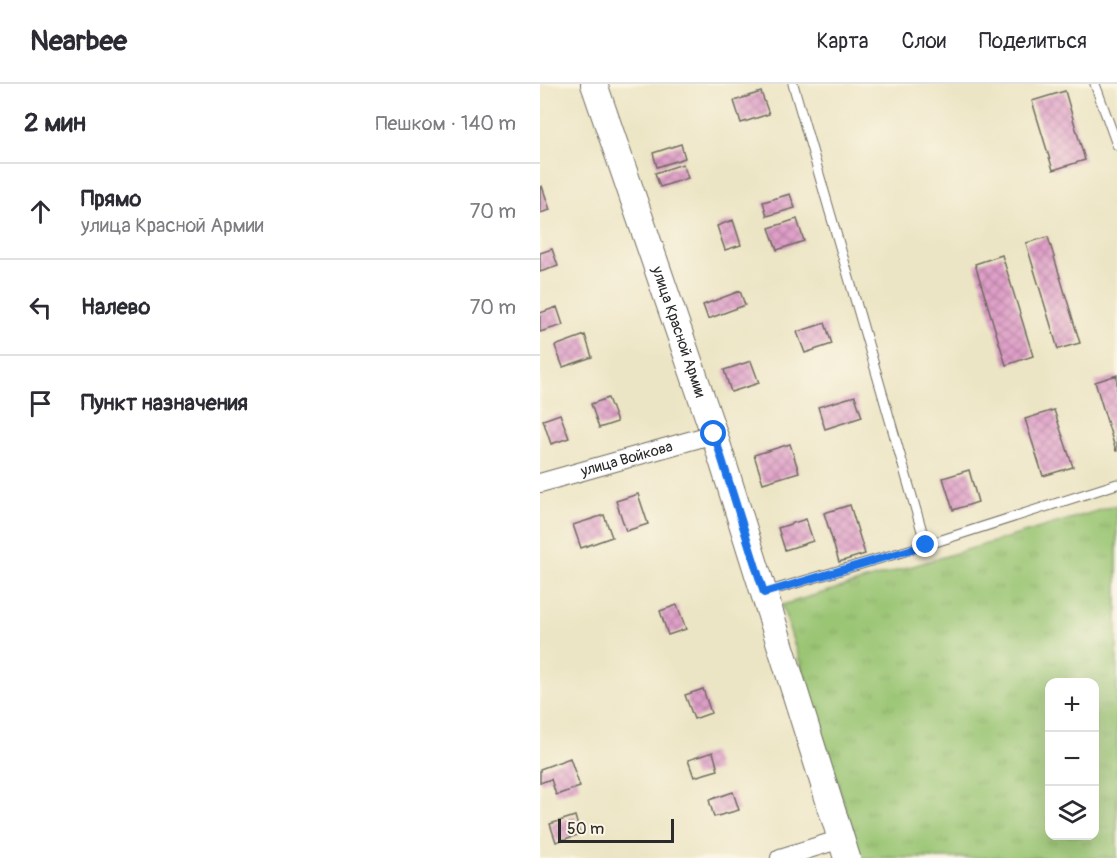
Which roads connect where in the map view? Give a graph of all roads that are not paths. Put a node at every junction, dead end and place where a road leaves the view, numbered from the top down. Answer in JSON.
{"nodes":[{"id":1,"x":594,"y":84,"type":"edge"},
{"id":2,"x":793,"y":84,"type":"edge"},
{"id":3,"x":1095,"y":84,"type":"edge"},
{"id":4,"x":1117,"y":145,"type":"edge"},
{"id":5,"x":714,"y":434,"type":"junction"},
{"id":6,"x":540,"y":483,"type":"edge"},
{"id":7,"x":1117,"y":484,"type":"edge"},
{"id":8,"x":926,"y":545,"type":"junction"},
{"id":9,"x":764,"y":593,"type":"junction"},
{"id":10,"x":844,"y":848,"type":"edge"},
{"id":11,"x":780,"y":858,"type":"edge"}],
"edges":[{"from":1,"to":5,"type":"street","name":"улица Красной Армии"},
{"from":2,"to":8,"type":"lane"},
{"from":3,"to":4,"type":"lane"},
{"from":5,"to":6,"type":"street","name":"улица Войкова"},
{"from":5,"to":9,"type":"street","name":"улица Красной Армии"},
{"from":7,"to":8,"type":"lane"},
{"from":8,"to":9,"type":"lane"},
{"from":9,"to":10,"type":"street","name":"улица Красной Армии"},
{"from":10,"to":11,"type":"street"}]}
